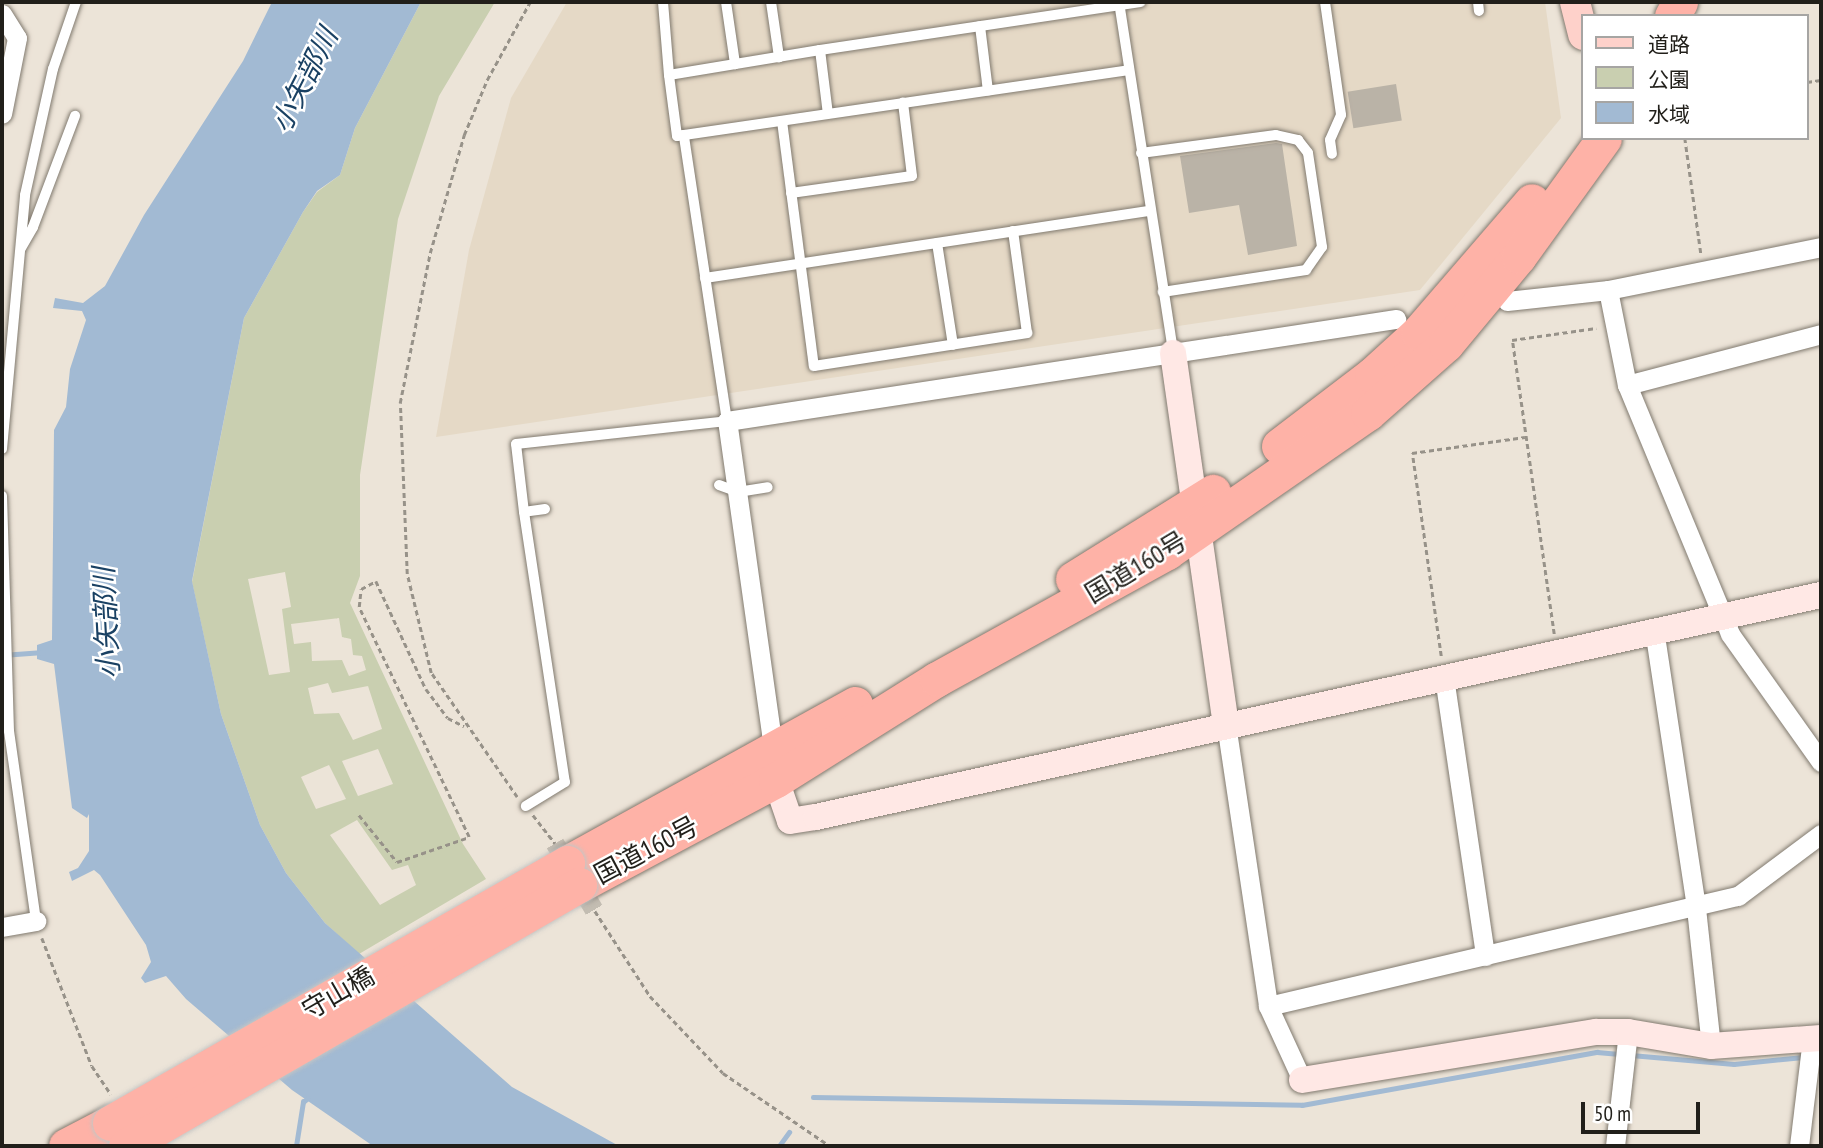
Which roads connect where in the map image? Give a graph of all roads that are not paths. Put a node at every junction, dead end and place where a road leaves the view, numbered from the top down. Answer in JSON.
{"nodes":[{"id":1,"x":73,"y":2,"type":"edge"},
{"id":2,"x":663,"y":2,"type":"edge"},
{"id":3,"x":726,"y":2,"type":"edge"},
{"id":4,"x":771,"y":2,"type":"edge"},
{"id":5,"x":1140,"y":2,"type":"edge"},
{"id":6,"x":1325,"y":2,"type":"edge"},
{"id":7,"x":1575,"y":2,"type":"edge"},
{"id":8,"x":1119,"y":3,"type":"edge"},
{"id":9,"x":2,"y":14,"type":"edge"},
{"id":10,"x":980,"y":26,"type":"junction"},
{"id":11,"x":1582,"y":31,"type":"edge"},
{"id":12,"x":820,"y":50,"type":"junction"},
{"id":13,"x":779,"y":57,"type":"junction"},
{"id":14,"x":735,"y":64,"type":"junction"},
{"id":15,"x":1128,"y":70,"type":"junction"},
{"id":16,"x":669,"y":75,"type":"junction"},
{"id":17,"x":988,"y":91,"type":"junction"},
{"id":18,"x":903,"y":103,"type":"junction"},
{"id":19,"x":2,"y":114,"type":"edge"},
{"id":20,"x":828,"y":114,"type":"junction"},
{"id":21,"x":75,"y":116,"type":"dead end"},
{"id":22,"x":782,"y":121,"type":"junction"},
{"id":23,"x":1582,"y":133,"type":"edge"},
{"id":24,"x":684,"y":135,"type":"junction"},
{"id":25,"x":1603,"y":140,"type":"edge"},
{"id":26,"x":1141,"y":153,"type":"junction"},
{"id":27,"x":1332,"y":154,"type":"dead end"},
{"id":28,"x":791,"y":193,"type":"junction"},
{"id":29,"x":1150,"y":211,"type":"junction"},
{"id":30,"x":1013,"y":232,"type":"junction"},
{"id":31,"x":937,"y":243,"type":"junction"},
{"id":32,"x":1821,"y":247,"type":"edge"},
{"id":33,"x":19,"y":251,"type":"junction"},
{"id":34,"x":800,"y":264,"type":"junction"},
{"id":35,"x":705,"y":278,"type":"junction"},
{"id":36,"x":1608,"y":290,"type":"junction"},
{"id":37,"x":1163,"y":292,"type":"junction"},
{"id":38,"x":1507,"y":301,"type":"dead end"},
{"id":39,"x":1396,"y":319,"type":"dead end"},
{"id":40,"x":1821,"y":334,"type":"edge"},
{"id":41,"x":953,"y":345,"type":"junction"},
{"id":42,"x":1173,"y":353,"type":"junction"},
{"id":43,"x":1627,"y":385,"type":"junction"},
{"id":44,"x":727,"y":421,"type":"junction"},
{"id":45,"x":2,"y":449,"type":"edge"},
{"id":46,"x":719,"y":485,"type":"dead end"},
{"id":47,"x":768,"y":487,"type":"dead end"},
{"id":48,"x":738,"y":492,"type":"junction"},
{"id":49,"x":2,"y":496,"type":"edge"},
{"id":50,"x":545,"y":509,"type":"dead end"},
{"id":51,"x":524,"y":512,"type":"junction"},
{"id":52,"x":1194,"y":518,"type":"junction"},
{"id":53,"x":1821,"y":595,"type":"edge"},
{"id":54,"x":1724,"y":616,"type":"junction"},
{"id":55,"x":1654,"y":629,"type":"junction"},
{"id":56,"x":1444,"y":677,"type":"junction"},
{"id":57,"x":1226,"y":724,"type":"junction"},
{"id":58,"x":781,"y":746,"type":"junction"},
{"id":59,"x":1821,"y":762,"type":"edge"},
{"id":60,"x":776,"y":780,"type":"junction"},
{"id":61,"x":526,"y":806,"type":"road end"},
{"id":62,"x":1821,"y":834,"type":"edge"},
{"id":63,"x":574,"y":875,"type":"junction"},
{"id":64,"x":1696,"y":908,"type":"junction"},
{"id":65,"x":36,"y":921,"type":"joint"},
{"id":66,"x":2,"y":927,"type":"edge"},
{"id":67,"x":1485,"y":956,"type":"junction"},
{"id":68,"x":1268,"y":1006,"type":"junction"},
{"id":69,"x":1711,"y":1046,"type":"junction"},
{"id":70,"x":1627,"y":1048,"type":"junction"},
{"id":71,"x":1813,"y":1048,"type":"edge"},
{"id":72,"x":1302,"y":1080,"type":"joint"},
{"id":73,"x":117,"y":1123,"type":"edge"},
{"id":74,"x":66,"y":1146,"type":"edge"},
{"id":75,"x":1615,"y":1146,"type":"edge"},
{"id":76,"x":1799,"y":1146,"type":"edge"}],
"edges":[{"from":1,"to":33,"type":"lane"},
{"from":2,"to":16,"type":"lane"},
{"from":3,"to":14,"type":"lane"},
{"from":4,"to":13,"type":"lane"},
{"from":5,"to":8,"type":"lane"},
{"from":6,"to":27,"type":"lane"},
{"from":7,"to":11,"type":"main road"},
{"from":8,"to":10,"type":"lane"},
{"from":8,"to":15,"type":"lane"},
{"from":9,"to":19,"type":"street"},
{"from":10,"to":12,"type":"lane"},
{"from":10,"to":17,"type":"lane"},
{"from":12,"to":13,"type":"lane"},
{"from":12,"to":20,"type":"lane"},
{"from":13,"to":14,"type":"lane"},
{"from":14,"to":16,"type":"lane"},
{"from":15,"to":17,"type":"lane"},
{"from":15,"to":26,"type":"lane"},
{"from":16,"to":24,"type":"lane"},
{"from":17,"to":18,"type":"lane"},
{"from":18,"to":20,"type":"lane"},
{"from":18,"to":28,"type":"lane"},
{"from":20,"to":22,"type":"lane"},
{"from":21,"to":33,"type":"lane"},
{"from":22,"to":24,"type":"lane"},
{"from":22,"to":28,"type":"lane"},
{"from":23,"to":52,"type":"highway","name":"国道160号"},
{"from":24,"to":35,"type":"lane"},
{"from":25,"to":52,"type":"highway","name":"国道160号"},
{"from":26,"to":29,"type":"lane"},
{"from":26,"to":37,"type":"lane"},
{"from":28,"to":34,"type":"lane"},
{"from":29,"to":30,"type":"lane"},
{"from":29,"to":37,"type":"lane"},
{"from":30,"to":31,"type":"lane"},
{"from":30,"to":41,"type":"lane"},
{"from":31,"to":34,"type":"lane"},
{"from":31,"to":41,"type":"lane"},
{"from":32,"to":36,"type":"street"},
{"from":33,"to":45,"type":"lane"},
{"from":34,"to":35,"type":"lane"},
{"from":34,"to":41,"type":"lane"},
{"from":35,"to":44,"type":"lane"},
{"from":36,"to":38,"type":"street"},
{"from":36,"to":43,"type":"street"},
{"from":37,"to":42,"type":"lane"},
{"from":39,"to":42,"type":"street"},
{"from":40,"to":43,"type":"street"},
{"from":42,"to":44,"type":"street"},
{"from":42,"to":52,"type":"street"},
{"from":43,"to":54,"type":"street"},
{"from":44,"to":48,"type":"street"},
{"from":44,"to":51,"type":"lane"},
{"from":46,"to":48,"type":"lane"},
{"from":47,"to":48,"type":"lane"},
{"from":48,"to":58,"type":"street"},
{"from":49,"to":65,"type":"lane"},
{"from":50,"to":51,"type":"lane"},
{"from":51,"to":61,"type":"lane"},
{"from":52,"to":57,"type":"street"},
{"from":52,"to":58,"type":"highway","name":"国道160号"},
{"from":52,"to":60,"type":"highway","name":"国道160号"},
{"from":53,"to":54,"type":"street"},
{"from":54,"to":55,"type":"street"},
{"from":54,"to":59,"type":"street"},
{"from":55,"to":56,"type":"street"},
{"from":55,"to":64,"type":"street"},
{"from":56,"to":57,"type":"street"},
{"from":56,"to":67,"type":"street"},
{"from":57,"to":60,"type":"street"},
{"from":57,"to":68,"type":"street"},
{"from":58,"to":63,"type":"highway","name":"国道160号"},
{"from":60,"to":63,"type":"highway","name":"国道160号"},
{"from":62,"to":64,"type":"street"},
{"from":63,"to":73,"type":"highway","name":"守山橋","bridge":true},
{"from":64,"to":67,"type":"street"},
{"from":64,"to":69,"type":"street"},
{"from":65,"to":66,"type":"street"},
{"from":67,"to":68,"type":"street"},
{"from":68,"to":72,"type":"street"},
{"from":69,"to":70,"type":"street"},
{"from":69,"to":71,"type":"street"},
{"from":70,"to":72,"type":"street"},
{"from":70,"to":75,"type":"street"},
{"from":71,"to":76,"type":"street"},
{"from":73,"to":74,"type":"highway"}]}
